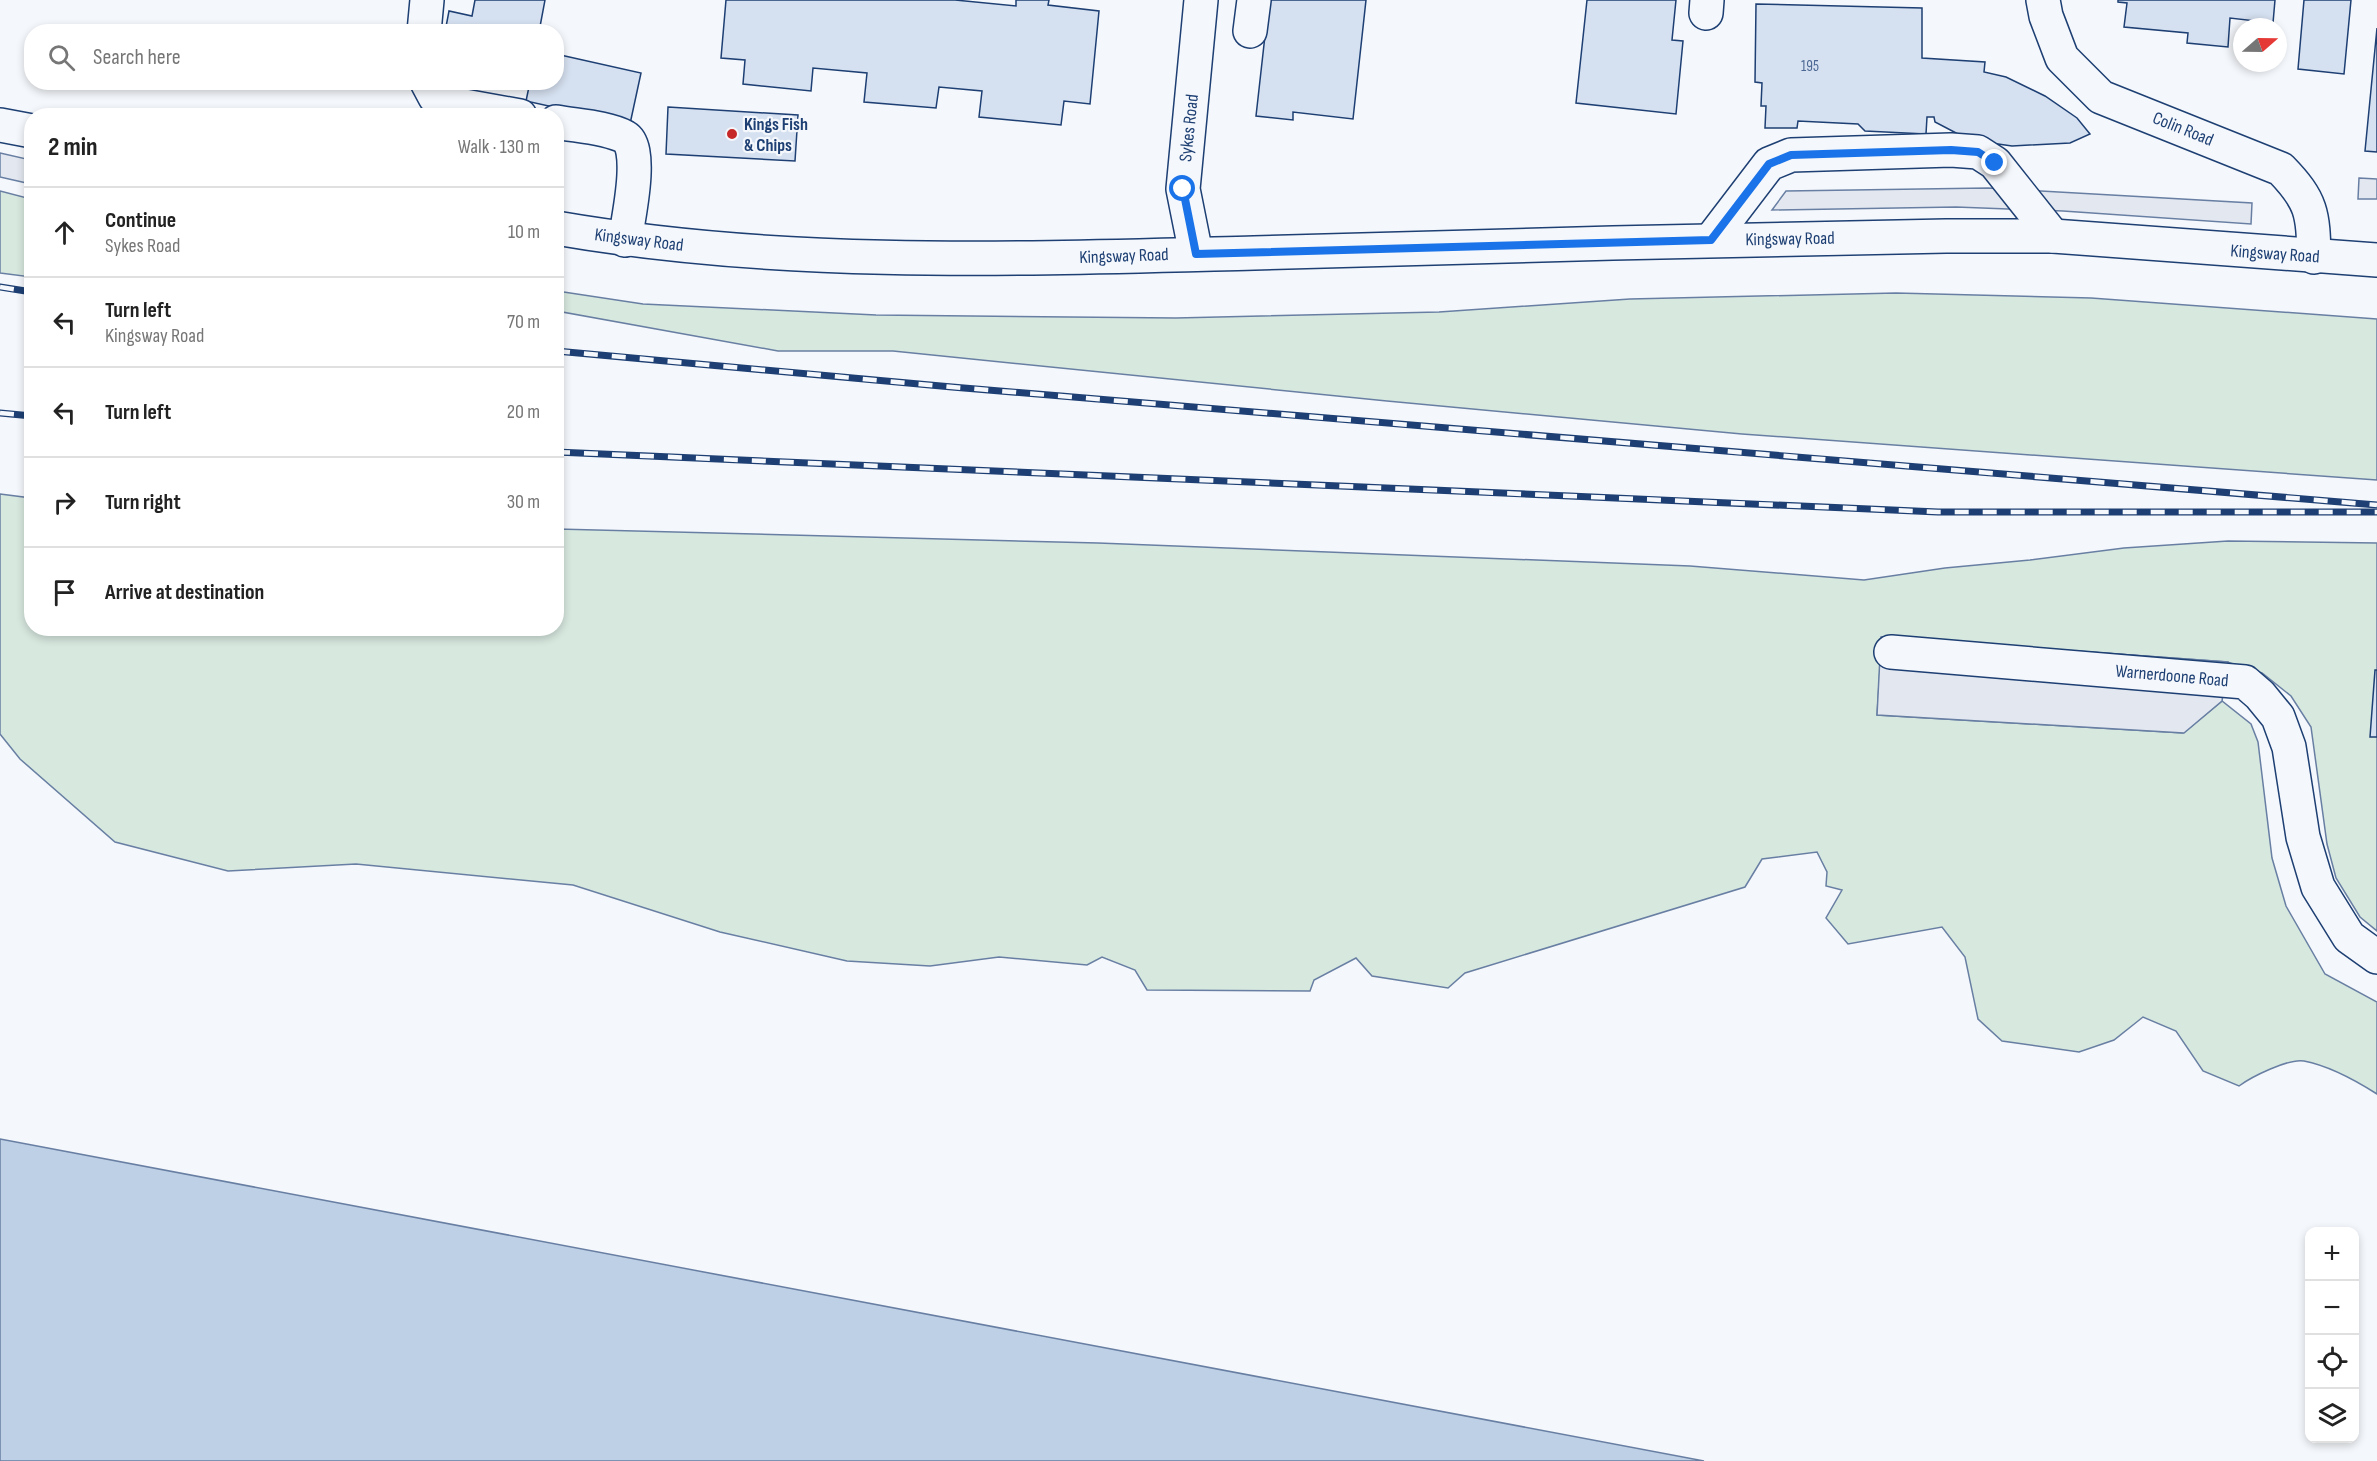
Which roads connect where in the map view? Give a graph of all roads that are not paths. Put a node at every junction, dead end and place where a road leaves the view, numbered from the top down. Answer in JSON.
{"nodes":[{"id":1,"x":427,"y":0,"type":"edge"},
{"id":2,"x":1201,"y":0,"type":"edge"},
{"id":3,"x":2043,"y":0,"type":"edge"},
{"id":4,"x":425,"y":24,"type":"edge"},
{"id":5,"x":431,"y":90,"type":"edge"},
{"id":6,"x":475,"y":108,"type":"edge"},
{"id":7,"x":564,"y":124,"type":"edge"},
{"id":8,"x":0,"y":125,"type":"edge"},
{"id":9,"x":24,"y":130,"type":"edge"},
{"id":10,"x":564,"y":229,"type":"edge"},
{"id":11,"x":2053,"y":237,"type":"junction"},
{"id":12,"x":625,"y":240,"type":"junction"},
{"id":13,"x":1711,"y":240,"type":"junction"},
{"id":14,"x":1196,"y":254,"type":"junction"},
{"id":15,"x":2314,"y":257,"type":"junction"},
{"id":16,"x":2377,"y":260,"type":"edge"},
{"id":17,"x":1892,"y":652,"type":"dead end"},
{"id":18,"x":2377,"y":957,"type":"edge"}],
"edges":[{"from":1,"to":4,"type":"main road"},
{"from":2,"to":14,"type":"main road","name":"Sykes Road"},
{"from":3,"to":15,"type":"main road","name":"Colin Road"},
{"from":5,"to":6,"type":"main road"},
{"from":7,"to":12,"type":"main road"},
{"from":8,"to":9,"type":"main road"},
{"from":10,"to":12,"type":"main road","name":"Kingsway Road"},
{"from":11,"to":13,"type":"main road","name":"Kingsway Road"},
{"from":11,"to":13,"type":"main road"},
{"from":11,"to":15,"type":"main road","name":"Kingsway Road"},
{"from":12,"to":14,"type":"main road","name":"Kingsway Road"},
{"from":13,"to":14,"type":"main road","name":"Kingsway Road"},
{"from":15,"to":16,"type":"main road","name":"Kingsway Road"},
{"from":17,"to":18,"type":"main road","name":"Warnerdoone Road"}]}
